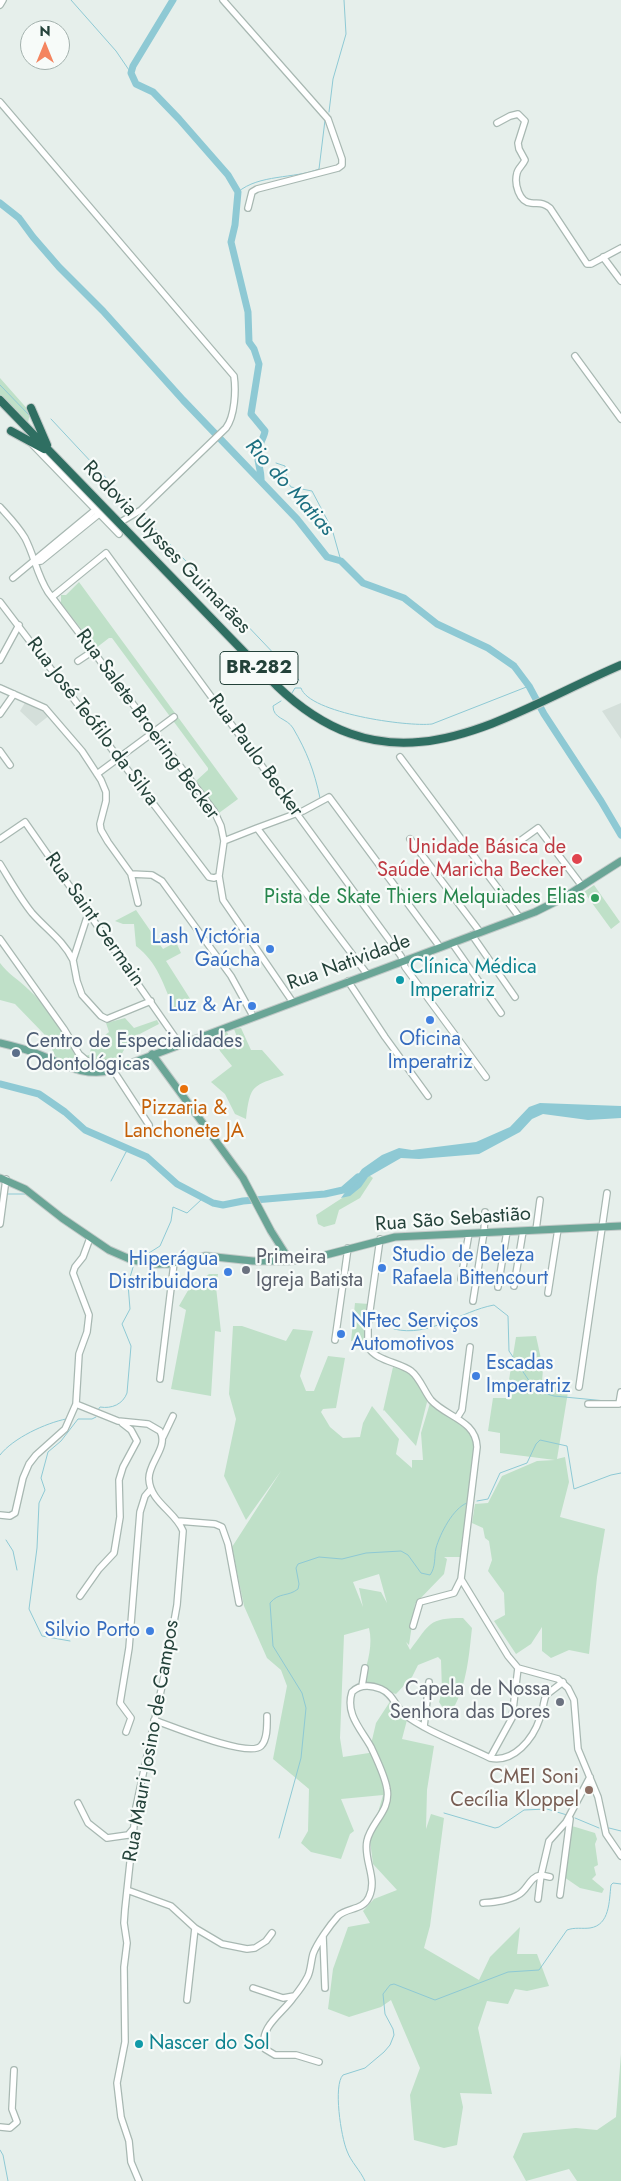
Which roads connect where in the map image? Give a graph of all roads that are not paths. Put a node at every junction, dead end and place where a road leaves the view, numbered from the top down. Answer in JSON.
{"nodes":[{"id":1,"x":3,"y":0,"type":"edge"},
{"id":2,"x":223,"y":0,"type":"edge"},
{"id":3,"x":0,"y":5,"type":"edge"},
{"id":4,"x":0,"y":102,"type":"edge"},
{"id":5,"x":497,"y":123,"type":"dead end"},
{"id":6,"x":248,"y":208,"type":"dead end"},
{"id":7,"x":621,"y":248,"type":"edge"},
{"id":8,"x":603,"y":257,"type":"junction"},
{"id":9,"x":621,"y":281,"type":"edge"},
{"id":10,"x":574,"y":356,"type":"dead end"},
{"id":11,"x":0,"y":400,"type":"edge"},
{"id":12,"x":31,"y":408,"type":"dead end"},
{"id":13,"x":621,"y":419,"type":"edge"},
{"id":14,"x":10,"y":431,"type":"dead end"},
{"id":15,"x":30,"y":442,"type":"junction"},
{"id":16,"x":53,"y":455,"type":"junction"},
{"id":17,"x":88,"y":503,"type":"junction"},
{"id":18,"x":0,"y":507,"type":"edge"},
{"id":19,"x":97,"y":512,"type":"junction"},
{"id":20,"x":91,"y":517,"type":"junction"},
{"id":21,"x":106,"y":522,"type":"junction"},
{"id":22,"x":119,"y":523,"type":"junction"},
{"id":23,"x":119,"y":534,"type":"dead end"},
{"id":24,"x":34,"y":562,"type":"junction"},
{"id":25,"x":13,"y":578,"type":"dead end"},
{"id":26,"x":52,"y":597,"type":"junction"},
{"id":27,"x":0,"y":602,"type":"edge"},
{"id":28,"x":19,"y":625,"type":"junction"},
{"id":29,"x":93,"y":651,"type":"junction"},
{"id":30,"x":0,"y":660,"type":"edge"},
{"id":31,"x":78,"y":661,"type":"dead end"},
{"id":32,"x":621,"y":665,"type":"edge"},
{"id":33,"x":0,"y":688,"type":"edge"},
{"id":34,"x":14,"y":694,"type":"junction"},
{"id":35,"x":0,"y":714,"type":"edge"},
{"id":36,"x":174,"y":717,"type":"dead end"},
{"id":37,"x":154,"y":731,"type":"junction"},
{"id":38,"x":0,"y":751,"type":"edge"},
{"id":39,"x":119,"y":757,"type":"junction"},
{"id":40,"x":400,"y":757,"type":"dead end"},
{"id":41,"x":10,"y":765,"type":"dead end"},
{"id":42,"x":97,"y":774,"type":"junction"},
{"id":43,"x":296,"y":812,"type":"junction"},
{"id":44,"x":257,"y":828,"type":"junction"},
{"id":45,"x":0,"y":839,"type":"edge"},
{"id":46,"x":224,"y":840,"type":"junction"},
{"id":47,"x":410,"y":840,"type":"dead end"},
{"id":48,"x":520,"y":841,"type":"dead end"},
{"id":49,"x":620,"y":862,"type":"edge"},
{"id":50,"x":0,"y":864,"type":"edge"},
{"id":51,"x":201,"y":865,"type":"junction"},
{"id":52,"x":220,"y":865,"type":"junction"},
{"id":53,"x":207,"y":869,"type":"junction"},
{"id":54,"x":131,"y":874,"type":"junction"},
{"id":55,"x":219,"y":876,"type":"junction"},
{"id":56,"x":209,"y":877,"type":"junction"},
{"id":57,"x":582,"y":886,"type":"junction"},
{"id":58,"x":220,"y":888,"type":"junction"},
{"id":59,"x":138,"y":903,"type":"dead end"},
{"id":60,"x":88,"y":914,"type":"junction"},
{"id":61,"x":520,"y":918,"type":"junction"},
{"id":62,"x":480,"y":932,"type":"junction"},
{"id":63,"x":472,"y":935,"type":"junction"},
{"id":64,"x":0,"y":939,"type":"edge"},
{"id":65,"x":452,"y":943,"type":"junction"},
{"id":66,"x":440,"y":947,"type":"junction"},
{"id":67,"x":73,"y":960,"type":"junction"},
{"id":68,"x":402,"y":961,"type":"junction"},
{"id":69,"x":367,"y":974,"type":"junction"},
{"id":70,"x":348,"y":981,"type":"junction"},
{"id":71,"x":515,"y":997,"type":"dead end"},
{"id":72,"x":151,"y":1001,"type":"junction"},
{"id":73,"x":292,"y":1001,"type":"junction"},
{"id":74,"x":501,"y":1014,"type":"dead end"},
{"id":75,"x":253,"y":1016,"type":"junction"},
{"id":76,"x":0,"y":1043,"type":"edge"},
{"id":77,"x":179,"y":1044,"type":"junction"},
{"id":78,"x":152,"y":1054,"type":"junction"},
{"id":79,"x":130,"y":1062,"type":"junction"},
{"id":80,"x":113,"y":1070,"type":"junction"},
{"id":81,"x":486,"y":1077,"type":"dead end"},
{"id":82,"x":428,"y":1096,"type":"dead end"},
{"id":83,"x":149,"y":1125,"type":"dead end"},
{"id":84,"x":3,"y":1178,"type":"edge"},
{"id":85,"x":607,"y":1192,"type":"dead end"},
{"id":86,"x":540,"y":1200,"type":"dead end"},
{"id":87,"x":485,"y":1212,"type":"dead end"},
{"id":88,"x":0,"y":1224,"type":"edge"},
{"id":89,"x":602,"y":1226,"type":"junction"},
{"id":90,"x":621,"y":1226,"type":"edge"},
{"id":91,"x":558,"y":1229,"type":"junction"},
{"id":92,"x":536,"y":1230,"type":"junction"},
{"id":93,"x":507,"y":1231,"type":"junction"},
{"id":94,"x":522,"y":1231,"type":"junction"},
{"id":95,"x":484,"y":1232,"type":"junction"},
{"id":96,"x":469,"y":1233,"type":"junction"},
{"id":97,"x":90,"y":1238,"type":"junction"},
{"id":98,"x":380,"y":1240,"type":"junction"},
{"id":99,"x":348,"y":1248,"type":"junction"},
{"id":100,"x":290,"y":1261,"type":"junction"},
{"id":101,"x":174,"y":1263,"type":"junction"},
{"id":102,"x":461,"y":1280,"type":"dead end"},
{"id":103,"x":514,"y":1286,"type":"dead end"},
{"id":104,"x":498,"y":1287,"type":"dead end"},
{"id":105,"x":548,"y":1293,"type":"dead end"},
{"id":106,"x":473,"y":1300,"type":"dead end"},
{"id":107,"x":335,"y":1340,"type":"dead end"},
{"id":108,"x":470,"y":1347,"type":"dead end"},
{"id":109,"x":160,"y":1379,"type":"dead end"},
{"id":110,"x":579,"y":1387,"type":"dead end"},
{"id":111,"x":621,"y":1392,"type":"edge"},
{"id":112,"x":76,"y":1404,"type":"junction"},
{"id":113,"x":588,"y":1404,"type":"dead end"},
{"id":114,"x":173,"y":1416,"type":"dead end"},
{"id":115,"x":457,"y":1418,"type":"junction"},
{"id":116,"x":118,"y":1421,"type":"junction"},
{"id":117,"x":163,"y":1437,"type":"junction"},
{"id":118,"x":151,"y":1489,"type":"junction"},
{"id":119,"x":0,"y":1515,"type":"edge"},
{"id":120,"x":178,"y":1521,"type":"junction"},
{"id":121,"x":462,"y":1579,"type":"junction"},
{"id":122,"x":80,"y":1596,"type":"dead end"},
{"id":123,"x":239,"y":1603,"type":"dead end"},
{"id":124,"x":413,"y":1626,"type":"dead end"},
{"id":125,"x":365,"y":1668,"type":"dead end"},
{"id":126,"x":518,"y":1668,"type":"junction"},
{"id":127,"x":430,"y":1682,"type":"dead end"},
{"id":128,"x":564,"y":1682,"type":"junction"},
{"id":129,"x":362,"y":1686,"type":"junction"},
{"id":130,"x":267,"y":1716,"type":"dead end"},
{"id":131,"x":154,"y":1720,"type":"junction"},
{"id":132,"x":424,"y":1727,"type":"junction"},
{"id":133,"x":126,"y":1732,"type":"dead end"},
{"id":134,"x":490,"y":1758,"type":"junction"},
{"id":135,"x":590,"y":1777,"type":"junction"},
{"id":136,"x":78,"y":1803,"type":"dead end"},
{"id":137,"x":570,"y":1814,"type":"junction"},
{"id":138,"x":133,"y":1829,"type":"junction"},
{"id":139,"x":621,"y":1856,"type":"edge"},
{"id":140,"x":542,"y":1875,"type":"junction"},
{"id":141,"x":550,"y":1877,"type":"dead end"},
{"id":142,"x":126,"y":1890,"type":"junction"},
{"id":143,"x":560,"y":1896,"type":"dead end"},
{"id":144,"x":538,"y":1899,"type":"dead end"},
{"id":145,"x":483,"y":1903,"type":"dead end"},
{"id":146,"x":195,"y":1928,"type":"junction"},
{"id":147,"x":272,"y":1933,"type":"dead end"},
{"id":148,"x":323,"y":1936,"type":"junction"},
{"id":149,"x":253,"y":1988,"type":"dead end"},
{"id":150,"x":325,"y":1988,"type":"dead end"},
{"id":151,"x":295,"y":1995,"type":"junction"},
{"id":152,"x":187,"y":2000,"type":"dead end"},
{"id":153,"x":319,"y":2062,"type":"dead end"},
{"id":154,"x":14,"y":2070,"type":"dead end"},
{"id":155,"x":0,"y":2127,"type":"edge"},
{"id":156,"x":139,"y":2181,"type":"edge"}],
"edges":[{"from":1,"to":3,"type":"street"},
{"from":2,"to":6,"type":"street"},
{"from":4,"to":22,"type":"street"},
{"from":5,"to":8,"type":"street"},
{"from":7,"to":8,"type":"street"},
{"from":8,"to":9,"type":"street"},
{"from":10,"to":13,"type":"street"},
{"from":11,"to":16,"type":"highway","name":"Rodovia Ulysses Guimarães","number":"BR-282"},
{"from":12,"to":16,"type":"highway"},
{"from":14,"to":15,"type":"highway"},
{"from":15,"to":16,"type":"highway"},
{"from":15,"to":17,"type":"street"},
{"from":16,"to":22,"type":"highway","name":"Rodovia Ulysses Guimarães","number":"BR-282"},
{"from":17,"to":19,"type":"street"},
{"from":17,"to":20,"type":"street"},
{"from":18,"to":24,"type":"street","name":"Rua Salete Broering Becker"},
{"from":19,"to":20,"type":"street"},
{"from":19,"to":21,"type":"street"},
{"from":20,"to":21,"type":"street"},
{"from":20,"to":24,"type":"street"},
{"from":21,"to":23,"type":"street"},
{"from":22,"to":32,"type":"highway","name":"Rodovia Ulysses Guimarães","number":"BR-282"},
{"from":24,"to":25,"type":"street"},
{"from":24,"to":26,"type":"street","name":"Rua Salete Broering Becker"},
{"from":26,"to":29,"type":"street","name":"Rua Salete Broering Becker"},
{"from":26,"to":43,"type":"street","name":"Rua Paulo Becker"},
{"from":27,"to":28,"type":"street","name":"Rua José Teófilo da Silva"},
{"from":28,"to":30,"type":"street"},
{"from":28,"to":39,"type":"street","name":"Rua José Teófilo da Silva"},
{"from":29,"to":31,"type":"street"},
{"from":29,"to":37,"type":"street","name":"Rua Salete Broering Becker"},
{"from":33,"to":34,"type":"street"},
{"from":34,"to":35,"type":"street"},
{"from":34,"to":42,"type":"street"},
{"from":36,"to":37,"type":"street"},
{"from":37,"to":39,"type":"street"},
{"from":37,"to":46,"type":"street","name":"Rua Salete Broering Becker"},
{"from":38,"to":41,"type":"street"},
{"from":39,"to":42,"type":"street"},
{"from":39,"to":51,"type":"street","name":"Rua José Teófilo da Silva"},
{"from":40,"to":61,"type":"street"},
{"from":42,"to":54,"type":"street"},
{"from":43,"to":44,"type":"street"},
{"from":43,"to":66,"type":"street"},
{"from":43,"to":68,"type":"street","name":"Rua Paulo Becker"},
{"from":44,"to":46,"type":"street"},
{"from":44,"to":69,"type":"street"},
{"from":45,"to":60,"type":"street","name":"Rua Saint Germain"},
{"from":46,"to":52,"type":"street","name":"Rua Salete Broering Becker"},
{"from":47,"to":62,"type":"street"},
{"from":48,"to":57,"type":"street"},
{"from":49,"to":57,"type":"main road","name":"Rua Natividade"},
{"from":50,"to":67,"type":"street"},
{"from":51,"to":53,"type":"street"},
{"from":51,"to":56,"type":"street","name":"Rua José Teófilo da Silva"},
{"from":52,"to":53,"type":"street"},
{"from":52,"to":55,"type":"street","name":"Rua Salete Broering Becker"},
{"from":53,"to":55,"type":"street"},
{"from":54,"to":59,"type":"street"},
{"from":54,"to":75,"type":"street"},
{"from":55,"to":56,"type":"street"},
{"from":55,"to":58,"type":"street","name":"Rua Salete Broering Becker"},
{"from":56,"to":58,"type":"street","name":"Rua José Teófilo da Silva"},
{"from":57,"to":61,"type":"main road","name":"Rua Natividade"},
{"from":58,"to":73,"type":"street","name":"Rua Salete Broering Becker"},
{"from":60,"to":67,"type":"street"},
{"from":60,"to":72,"type":"street","name":"Rua Saint Germain"},
{"from":61,"to":62,"type":"main road","name":"Rua Natividade"},
{"from":62,"to":63,"type":"main road","name":"Rua Natividade"},
{"from":63,"to":65,"type":"main road","name":"Rua Natividade"},
{"from":63,"to":71,"type":"street"},
{"from":64,"to":79,"type":"street"},
{"from":65,"to":66,"type":"main road","name":"Rua Natividade"},
{"from":65,"to":74,"type":"street"},
{"from":66,"to":68,"type":"main road","name":"Rua Natividade"},
{"from":67,"to":72,"type":"street"},
{"from":68,"to":69,"type":"main road","name":"Rua Natividade"},
{"from":68,"to":81,"type":"street","name":"Rua Paulo Becker"},
{"from":69,"to":70,"type":"main road","name":"Rua Natividade"},
{"from":70,"to":73,"type":"main road","name":"Rua Natividade"},
{"from":70,"to":82,"type":"street"},
{"from":72,"to":77,"type":"street","name":"Rua Saint Germain"},
{"from":73,"to":75,"type":"main road","name":"Rua Natividade"},
{"from":75,"to":77,"type":"main road","name":"Rua Natividade"},
{"from":76,"to":80,"type":"main road","name":"Rua Natividade"},
{"from":77,"to":78,"type":"main road","name":"Rua Natividade"},
{"from":78,"to":79,"type":"main road","name":"Rua Natividade"},
{"from":78,"to":100,"type":"main road"},
{"from":79,"to":80,"type":"main road","name":"Rua Natividade"},
{"from":80,"to":83,"type":"street"},
{"from":84,"to":88,"type":"street"},
{"from":84,"to":97,"type":"main road","name":"Rua São Sebastião"},
{"from":85,"to":89,"type":"street"},
{"from":86,"to":92,"type":"street"},
{"from":87,"to":95,"type":"street"},
{"from":89,"to":90,"type":"main road","name":"Rua São Sebastião"},
{"from":89,"to":91,"type":"main road","name":"Rua São Sebastião"},
{"from":89,"to":110,"type":"street"},
{"from":91,"to":92,"type":"main road","name":"Rua São Sebastião"},
{"from":91,"to":105,"type":"street"},
{"from":92,"to":94,"type":"main road","name":"Rua São Sebastião"},
{"from":93,"to":94,"type":"main road","name":"Rua São Sebastião"},
{"from":93,"to":95,"type":"main road","name":"Rua São Sebastião"},
{"from":93,"to":104,"type":"street"},
{"from":94,"to":103,"type":"street"},
{"from":95,"to":96,"type":"main road","name":"Rua São Sebastião"},
{"from":95,"to":106,"type":"street"},
{"from":96,"to":98,"type":"main road","name":"Rua São Sebastião"},
{"from":96,"to":102,"type":"street"},
{"from":97,"to":101,"type":"main road","name":"Rua São Sebastião"},
{"from":97,"to":112,"type":"street"},
{"from":98,"to":99,"type":"main road","name":"Rua São Sebastião"},
{"from":98,"to":115,"type":"street"},
{"from":99,"to":100,"type":"main road","name":"Rua São Sebastião"},
{"from":99,"to":107,"type":"street"},
{"from":100,"to":101,"type":"main road","name":"Rua São Sebastião"},
{"from":101,"to":109,"type":"street"},
{"from":108,"to":115,"type":"street"},
{"from":111,"to":113,"type":"street"},
{"from":112,"to":116,"type":"street"},
{"from":112,"to":119,"type":"street"},
{"from":114,"to":117,"type":"street"},
{"from":115,"to":121,"type":"street"},
{"from":116,"to":117,"type":"street"},
{"from":116,"to":122,"type":"street"},
{"from":117,"to":118,"type":"street"},
{"from":118,"to":120,"type":"street"},
{"from":118,"to":133,"type":"street"},
{"from":120,"to":123,"type":"street"},
{"from":120,"to":131,"type":"street","name":"Rua Mauri Josino de Campos"},
{"from":121,"to":124,"type":"street"},
{"from":121,"to":126,"type":"street"},
{"from":125,"to":129,"type":"street"},
{"from":126,"to":128,"type":"street"},
{"from":126,"to":134,"type":"street"},
{"from":127,"to":132,"type":"street"},
{"from":128,"to":134,"type":"street"},
{"from":128,"to":135,"type":"street"},
{"from":129,"to":132,"type":"street"},
{"from":129,"to":148,"type":"street"},
{"from":130,"to":131,"type":"street"},
{"from":131,"to":138,"type":"street","name":"Rua Mauri Josino de Campos"},
{"from":132,"to":134,"type":"street"},
{"from":135,"to":137,"type":"street"},
{"from":135,"to":139,"type":"street"},
{"from":136,"to":138,"type":"street"},
{"from":137,"to":140,"type":"street"},
{"from":137,"to":143,"type":"street"},
{"from":138,"to":142,"type":"street","name":"Rua Mauri Josino de Campos"},
{"from":140,"to":141,"type":"street"},
{"from":140,"to":144,"type":"street"},
{"from":140,"to":145,"type":"street"},
{"from":142,"to":146,"type":"street"},
{"from":142,"to":156,"type":"street","name":"Rua Mauri Josino de Campos"},
{"from":146,"to":147,"type":"street"},
{"from":146,"to":152,"type":"street"},
{"from":148,"to":150,"type":"street"},
{"from":148,"to":151,"type":"street"},
{"from":149,"to":151,"type":"street"},
{"from":151,"to":153,"type":"street"},
{"from":154,"to":155,"type":"street"}]}
